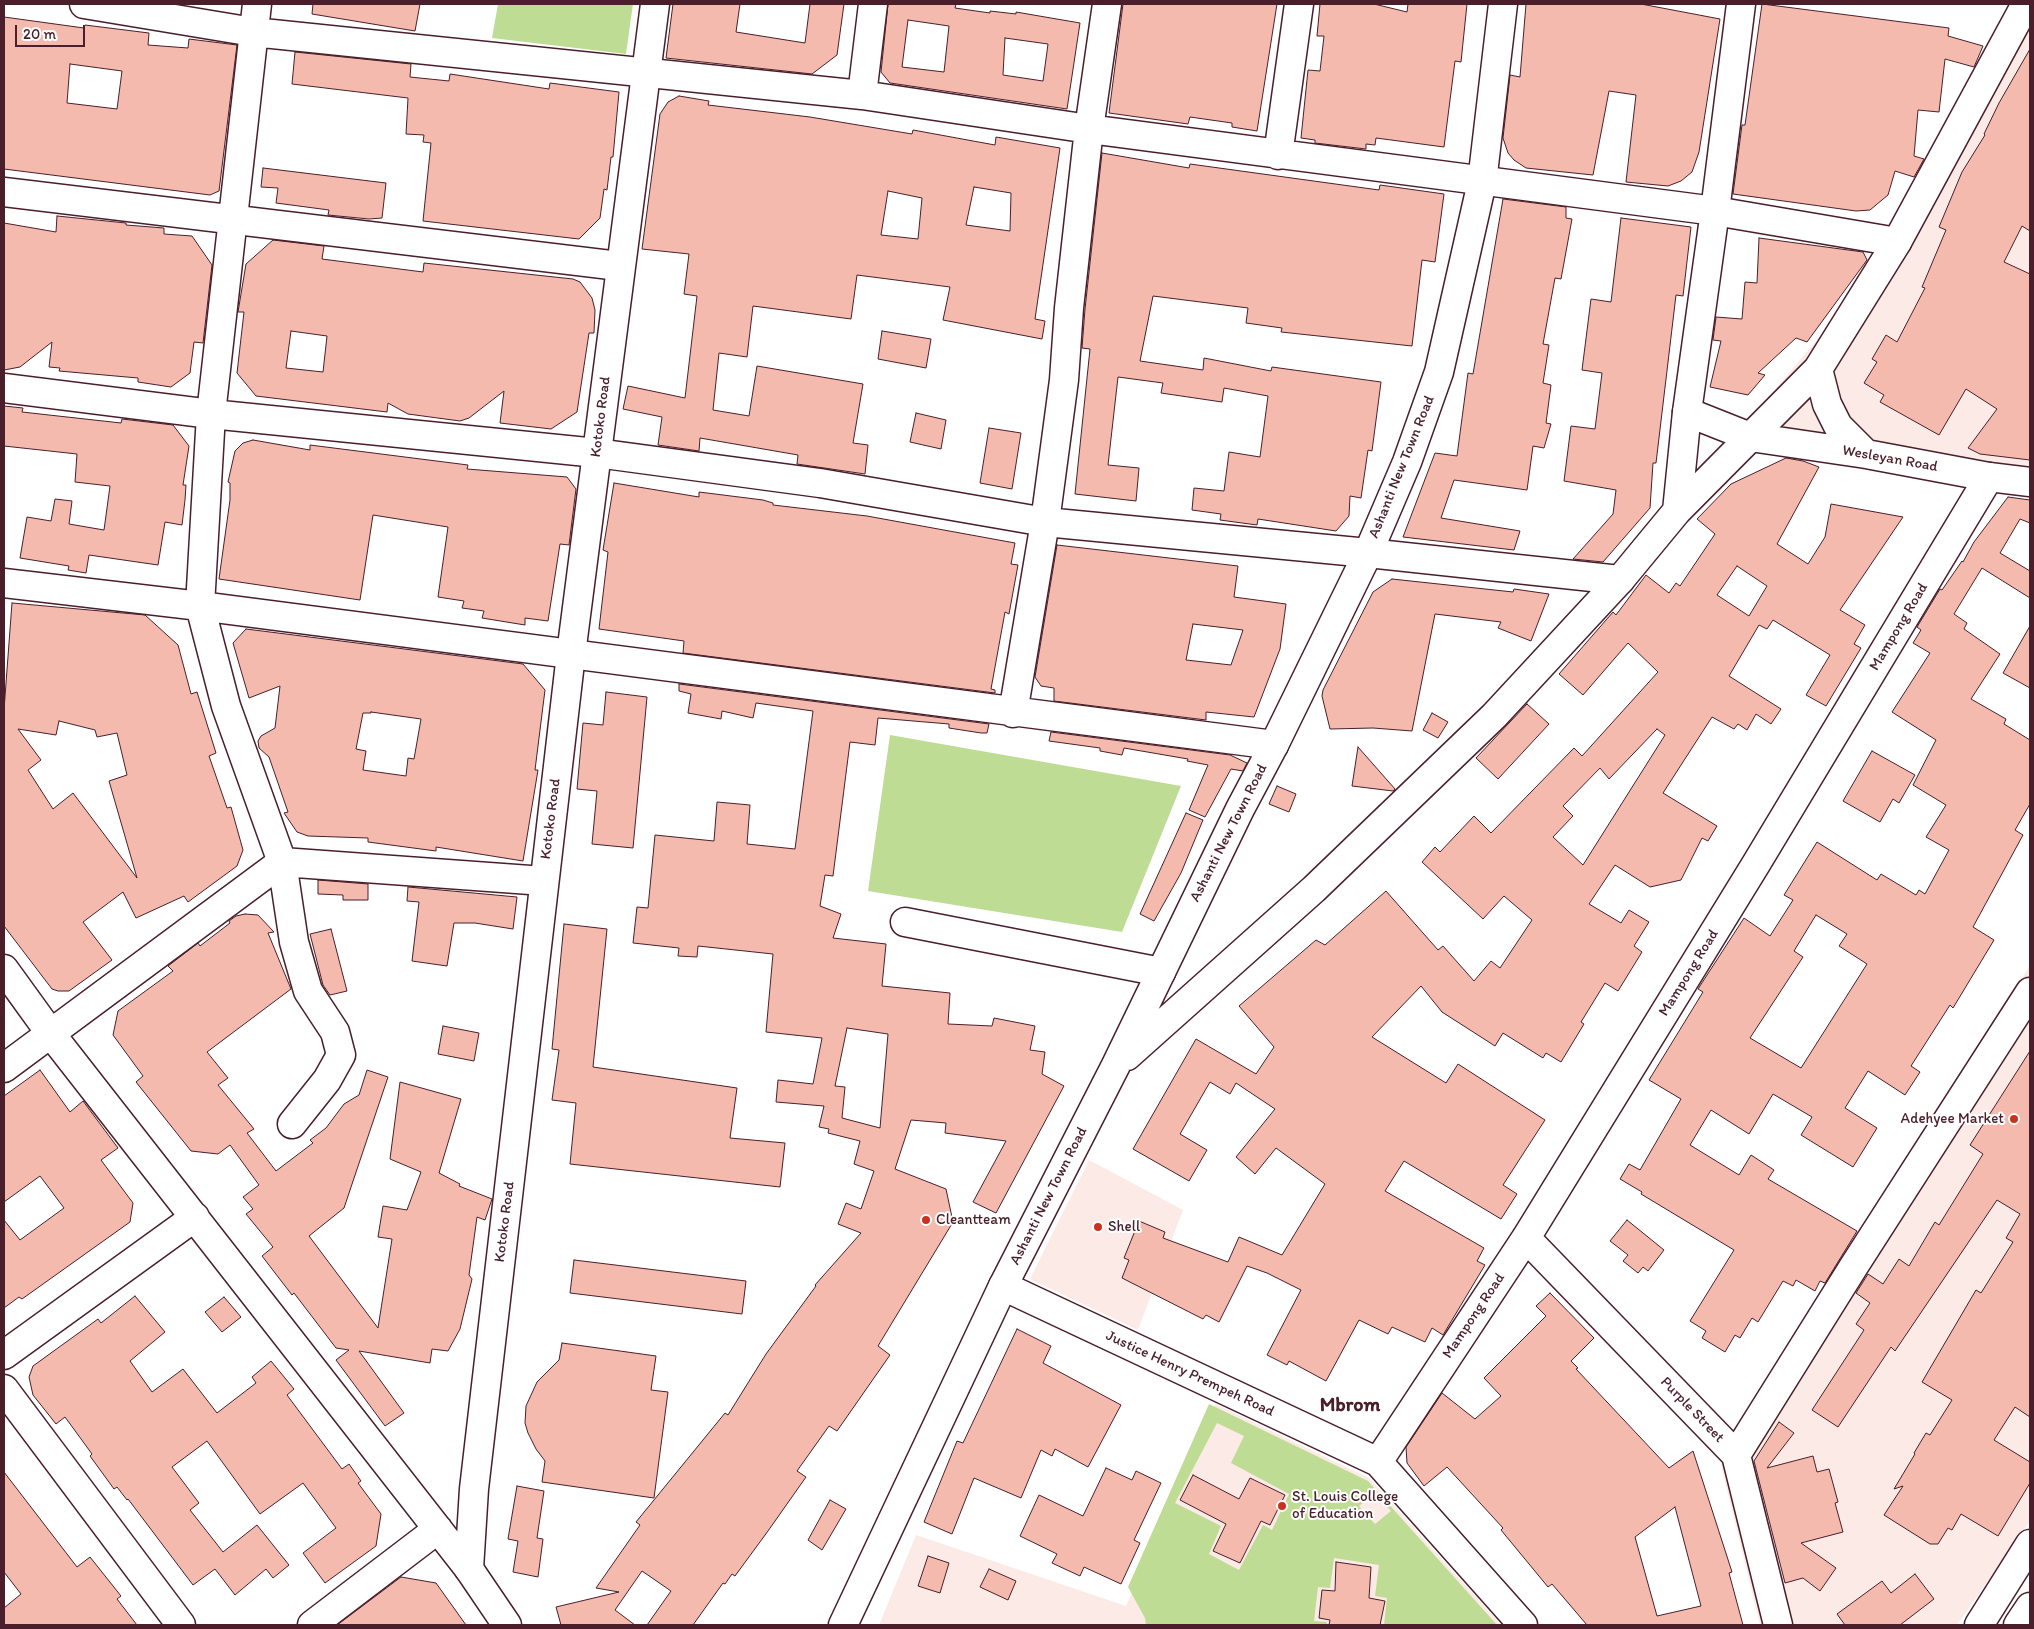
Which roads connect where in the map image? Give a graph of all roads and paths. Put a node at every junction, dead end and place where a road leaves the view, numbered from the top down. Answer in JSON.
{"nodes":[{"id":1,"x":84,"y":4,"type":"edge"},
{"id":2,"x":257,"y":4,"type":"edge"},
{"id":3,"x":655,"y":4,"type":"edge"},
{"id":4,"x":873,"y":4,"type":"edge"},
{"id":5,"x":1107,"y":4,"type":"edge"},
{"id":6,"x":1299,"y":4,"type":"edge"},
{"id":7,"x":1503,"y":4,"type":"edge"},
{"id":8,"x":1741,"y":4,"type":"edge"},
{"id":9,"x":2026,"y":4,"type":"edge"},
{"id":10,"x":253,"y":32,"type":"junction"},
{"id":11,"x":647,"y":72,"type":"junction"},
{"id":12,"x":862,"y":95,"type":"junction"},
{"id":13,"x":1089,"y":129,"type":"junction"},
{"id":14,"x":1278,"y":154,"type":"junction"},
{"id":15,"x":1482,"y":182,"type":"junction"},
{"id":16,"x":4,"y":192,"type":"edge"},
{"id":17,"x":1715,"y":211,"type":"junction"},
{"id":18,"x":232,"y":220,"type":"junction"},
{"id":19,"x":1897,"y":242,"type":"junction"},
{"id":20,"x":619,"y":266,"type":"junction"},
{"id":21,"x":1818,"y":369,"type":"junction"},
{"id":22,"x":4,"y":388,"type":"edge"},
{"id":23,"x":1687,"y":412,"type":"junction"},
{"id":24,"x":212,"y":414,"type":"junction"},
{"id":25,"x":1750,"y":437,"type":"junction"},
{"id":26,"x":597,"y":453,"type":"junction"},
{"id":27,"x":1866,"y":454,"type":"junction"},
{"id":28,"x":1989,"y":477,"type":"junction"},
{"id":29,"x":2030,"y":482,"type":"edge"},
{"id":30,"x":1676,"y":510,"type":"junction"},
{"id":31,"x":1045,"y":522,"type":"junction"},
{"id":32,"x":1368,"y":553,"type":"junction"},
{"id":33,"x":1620,"y":580,"type":"junction"},
{"id":34,"x":4,"y":583,"type":"edge"},
{"id":35,"x":200,"y":606,"type":"junction"},
{"id":36,"x":571,"y":654,"type":"junction"},
{"id":37,"x":1013,"y":712,"type":"junction"},
{"id":38,"x":1274,"y":745,"type":"junction"},
{"id":39,"x":282,"y":862,"type":"junction"},
{"id":40,"x":544,"y":881,"type":"junction"},
{"id":41,"x":904,"y":922,"type":"dead end"},
{"id":42,"x":4,"y":969,"type":"edge"},
{"id":43,"x":1161,"y":972,"type":"junction"},
{"id":44,"x":2030,"y":992,"type":"edge"},
{"id":45,"x":51,"y":1034,"type":"junction"},
{"id":46,"x":1116,"y":1065,"type":"junction"},
{"id":47,"x":4,"y":1068,"type":"edge"},
{"id":48,"x":292,"y":1124,"type":"dead end"},
{"id":49,"x":196,"y":1217,"type":"junction"},
{"id":50,"x":1526,"y":1238,"type":"junction"},
{"id":51,"x":1003,"y":1286,"type":"junction"},
{"id":52,"x":4,"y":1355,"type":"edge"},
{"id":53,"x":4,"y":1389,"type":"edge"},
{"id":54,"x":1736,"y":1455,"type":"junction"},
{"id":55,"x":1378,"y":1462,"type":"junction"},
{"id":56,"x":438,"y":1529,"type":"junction"},
{"id":57,"x":2030,"y":1544,"type":"edge"},
{"id":58,"x":469,"y":1569,"type":"junction"},
{"id":59,"x":2030,"y":1607,"type":"edge"},
{"id":60,"x":181,"y":1625,"type":"edge"},
{"id":61,"x":312,"y":1625,"type":"edge"},
{"id":62,"x":507,"y":1625,"type":"edge"},
{"id":63,"x":843,"y":1625,"type":"edge"},
{"id":64,"x":1523,"y":1625,"type":"edge"},
{"id":65,"x":1778,"y":1625,"type":"edge"},
{"id":66,"x":1978,"y":1625,"type":"edge"},
{"id":67,"x":2018,"y":1625,"type":"edge"}],
"edges":[{"from":1,"to":10,"type":"street"},
{"from":2,"to":10,"type":"street"},
{"from":3,"to":11,"type":"street","name":"Kotoko Road"},
{"from":4,"to":12,"type":"street"},
{"from":5,"to":13,"type":"street"},
{"from":6,"to":14,"type":"street"},
{"from":7,"to":15,"type":"street","name":"Ashanti New Town Road"},
{"from":8,"to":17,"type":"street"},
{"from":9,"to":19,"type":"street"},
{"from":10,"to":11,"type":"street"},
{"from":10,"to":18,"type":"street"},
{"from":11,"to":12,"type":"street"},
{"from":11,"to":20,"type":"street","name":"Kotoko Road"},
{"from":12,"to":13,"type":"street"},
{"from":13,"to":14,"type":"street"},
{"from":13,"to":31,"type":"street"},
{"from":14,"to":15,"type":"street"},
{"from":15,"to":17,"type":"street"},
{"from":15,"to":32,"type":"street","name":"Ashanti New Town Road"},
{"from":16,"to":18,"type":"street"},
{"from":17,"to":19,"type":"street"},
{"from":17,"to":23,"type":"street"},
{"from":18,"to":20,"type":"street"},
{"from":18,"to":24,"type":"street"},
{"from":19,"to":21,"type":"street"},
{"from":20,"to":26,"type":"street","name":"Kotoko Road"},
{"from":21,"to":25,"type":"street"},
{"from":21,"to":27,"type":"street"},
{"from":22,"to":24,"type":"street"},
{"from":23,"to":25,"type":"street","name":"Wesleyan Road"},
{"from":23,"to":30,"type":"street"},
{"from":24,"to":26,"type":"street"},
{"from":24,"to":35,"type":"street"},
{"from":25,"to":27,"type":"street","name":"Wesleyan Road"},
{"from":25,"to":30,"type":"street"},
{"from":26,"to":31,"type":"street"},
{"from":26,"to":36,"type":"street","name":"Kotoko Road"},
{"from":27,"to":28,"type":"street","name":"Wesleyan Road"},
{"from":28,"to":29,"type":"street","name":"Wesleyan Road"},
{"from":28,"to":50,"type":"street","name":"Mampong Road"},
{"from":30,"to":33,"type":"street"},
{"from":31,"to":32,"type":"street"},
{"from":31,"to":37,"type":"street"},
{"from":32,"to":33,"type":"street"},
{"from":32,"to":38,"type":"street","name":"Ashanti New Town Road"},
{"from":33,"to":46,"type":"street"},
{"from":34,"to":35,"type":"street"},
{"from":35,"to":36,"type":"street"},
{"from":35,"to":39,"type":"street"},
{"from":36,"to":37,"type":"street"},
{"from":36,"to":40,"type":"street","name":"Kotoko Road"},
{"from":37,"to":38,"type":"street"},
{"from":38,"to":43,"type":"street","name":"Ashanti New Town Road"},
{"from":39,"to":40,"type":"street"},
{"from":39,"to":45,"type":"street"},
{"from":39,"to":48,"type":"street"},
{"from":40,"to":58,"type":"street","name":"Kotoko Road"},
{"from":41,"to":43,"type":"street"},
{"from":42,"to":45,"type":"street"},
{"from":43,"to":46,"type":"street","name":"Ashanti New Town Road"},
{"from":44,"to":54,"type":"street"},
{"from":45,"to":47,"type":"street"},
{"from":45,"to":49,"type":"street"},
{"from":46,"to":51,"type":"street","name":"Ashanti New Town Road"},
{"from":49,"to":52,"type":"street"},
{"from":49,"to":56,"type":"street"},
{"from":50,"to":54,"type":"street","name":"Purple Street"},
{"from":50,"to":55,"type":"street","name":"Mampong Road"},
{"from":51,"to":55,"type":"street","name":"Justice Henry Prempeh Road"},
{"from":51,"to":63,"type":"street","name":"Ashanti New Town Road"},
{"from":53,"to":60,"type":"street"},
{"from":54,"to":65,"type":"street","name":"Purple Street"},
{"from":55,"to":64,"type":"street"},
{"from":56,"to":58,"type":"street"},
{"from":56,"to":61,"type":"street"},
{"from":57,"to":66,"type":"street"},
{"from":58,"to":62,"type":"street"},
{"from":59,"to":67,"type":"street"}]}
